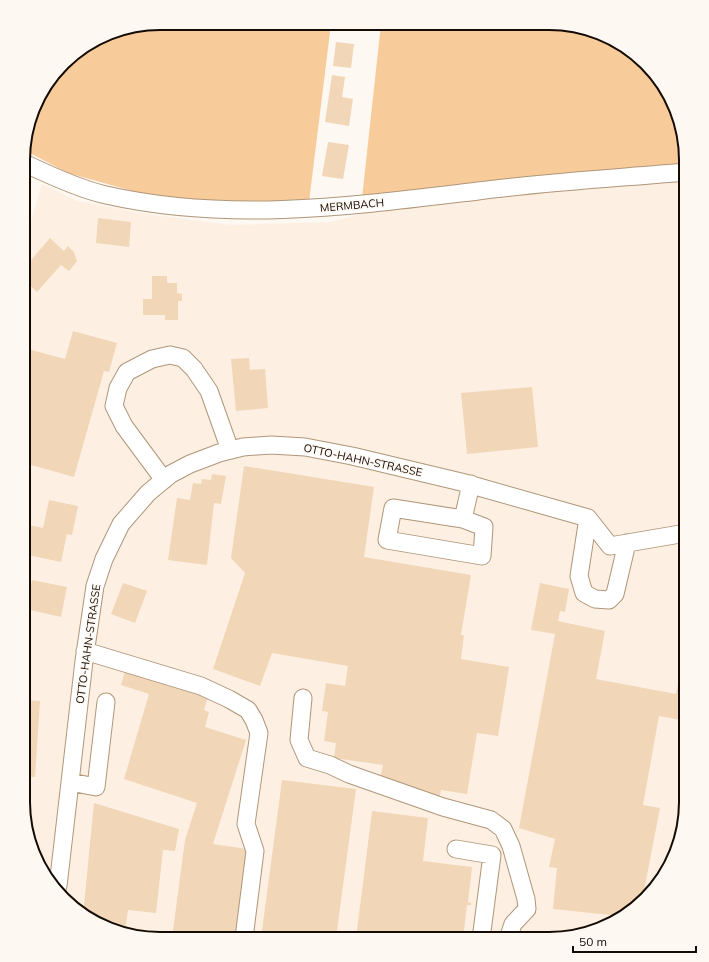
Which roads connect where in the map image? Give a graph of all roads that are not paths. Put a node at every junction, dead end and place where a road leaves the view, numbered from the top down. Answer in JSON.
{"nodes":[{"id":1,"x":30,"y":166,"type":"edge"},
{"id":2,"x":679,"y":173,"type":"edge"},
{"id":3,"x":230,"y":450,"type":"junction"},
{"id":4,"x":164,"y":480,"type":"junction"},
{"id":5,"x":471,"y":484,"type":"junction"},
{"id":6,"x":588,"y":518,"type":"junction"},
{"id":7,"x":463,"y":519,"type":"junction"},
{"id":8,"x":679,"y":534,"type":"edge"},
{"id":9,"x":627,"y":543,"type":"junction"},
{"id":10,"x":85,"y":651,"type":"junction"},
{"id":11,"x":303,"y":698,"type":"dead end"},
{"id":12,"x":106,"y":702,"type":"dead end"},
{"id":13,"x":70,"y":782,"type":"junction"},
{"id":14,"x":456,"y":849,"type":"dead end"},
{"id":15,"x":58,"y":883,"type":"edge"},
{"id":16,"x":245,"y":932,"type":"edge"},
{"id":17,"x":482,"y":932,"type":"edge"},
{"id":18,"x":510,"y":932,"type":"edge"}],
"edges":[{"from":1,"to":2,"type":"street","name":"MERMBACH"},
{"from":3,"to":4,"type":"street","name":"OTTO-HAHN-STRASSE"},
{"from":3,"to":4,"type":"street"},
{"from":3,"to":5,"type":"street","name":"OTTO-HAHN-STRASSE"},
{"from":4,"to":10,"type":"street","name":"OTTO-HAHN-STRASSE"},
{"from":5,"to":6,"type":"street","name":"OTTO-HAHN-STRASSE"},
{"from":5,"to":7,"type":"street"},
{"from":6,"to":9,"type":"street"},
{"from":6,"to":9,"type":"street"},
{"from":7,"to":7,"type":"street"},
{"from":8,"to":9,"type":"street"},
{"from":10,"to":13,"type":"street","name":"OTTO-HAHN-STRASSE"},
{"from":10,"to":16,"type":"street"},
{"from":11,"to":18,"type":"street"},
{"from":12,"to":13,"type":"street"},
{"from":13,"to":15,"type":"street","name":"OTTO-HAHN-STRASSE"},
{"from":14,"to":17,"type":"street"}]}
